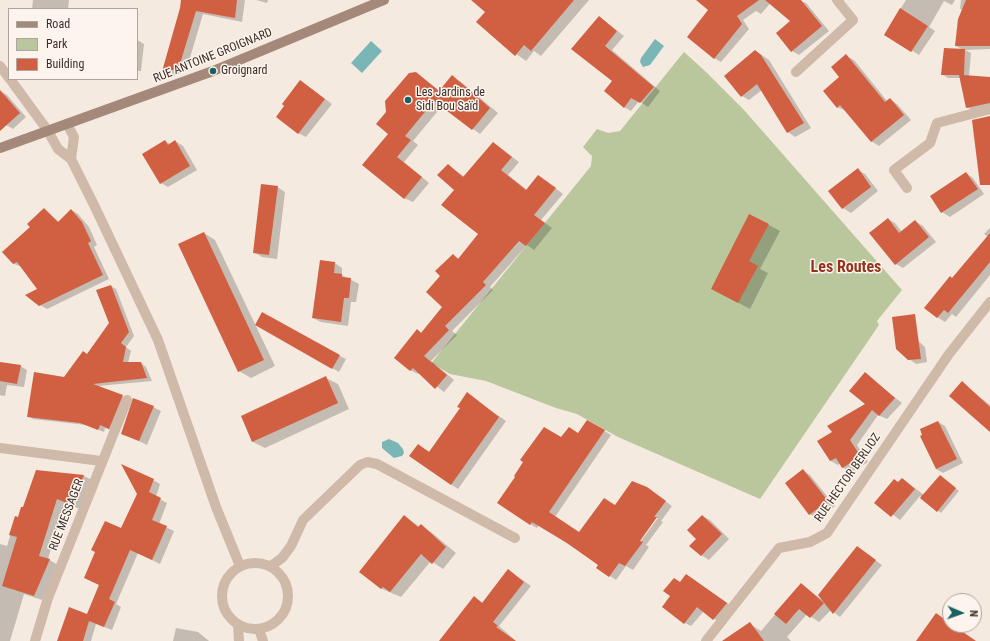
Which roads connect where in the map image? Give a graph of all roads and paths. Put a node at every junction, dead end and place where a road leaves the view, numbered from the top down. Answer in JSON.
{"nodes":[{"id":1,"x":384,"y":0,"type":"edge"},
{"id":2,"x":837,"y":0,"type":"edge"},
{"id":3,"x":0,"y":66,"type":"edge"},
{"id":4,"x":796,"y":72,"type":"dead end"},
{"id":5,"x":8,"y":78,"type":"edge"},
{"id":6,"x":10,"y":80,"type":"edge"},
{"id":7,"x":990,"y":109,"type":"edge"},
{"id":8,"x":67,"y":124,"type":"junction"},
{"id":9,"x":48,"y":130,"type":"junction"},
{"id":10,"x":0,"y":148,"type":"edge"},
{"id":11,"x":71,"y":159,"type":"junction"},
{"id":12,"x":907,"y":188,"type":"dead end"},
{"id":13,"x":990,"y":302,"type":"edge"},
{"id":14,"x":127,"y":400,"type":"dead end"},
{"id":15,"x":1,"y":451,"type":"edge"},
{"id":16,"x":101,"y":461,"type":"junction"},
{"id":17,"x":515,"y":538,"type":"dead end"},
{"id":18,"x":240,"y":566,"type":"junction"},
{"id":19,"x":271,"y":566,"type":"junction"},
{"id":20,"x":238,"y":624,"type":"junction"},
{"id":21,"x":259,"y":629,"type":"junction"},
{"id":22,"x":35,"y":641,"type":"edge"},
{"id":23,"x":239,"y":641,"type":"edge"},
{"id":24,"x":263,"y":641,"type":"edge"},
{"id":25,"x":706,"y":641,"type":"edge"}],
"edges":[{"from":1,"to":8,"type":"main road","name":"RUE ANTOINE GROIGNARD"},
{"from":2,"to":4,"type":"street"},
{"from":3,"to":5,"type":"street"},
{"from":6,"to":9,"type":"street"},
{"from":7,"to":12,"type":"street"},
{"from":8,"to":9,"type":"main road","name":"RUE ANTOINE GROIGNARD"},
{"from":8,"to":11,"type":"street"},
{"from":9,"to":10,"type":"main road","name":"RUE ANTOINE GROIGNARD"},
{"from":9,"to":11,"type":"street"},
{"from":11,"to":18,"type":"street"},
{"from":13,"to":25,"type":"street","name":"RUE HECTOR BERLIOZ"},
{"from":14,"to":16,"type":"street","name":"RUE MESSAGER"},
{"from":15,"to":16,"type":"street"},
{"from":16,"to":22,"type":"street","name":"RUE MESSAGER"},
{"from":17,"to":19,"type":"street"},
{"from":18,"to":19,"type":"street"},
{"from":18,"to":20,"type":"street"},
{"from":19,"to":21,"type":"street"},
{"from":20,"to":21,"type":"street"},
{"from":20,"to":23,"type":"street"},
{"from":21,"to":24,"type":"street"}]}
